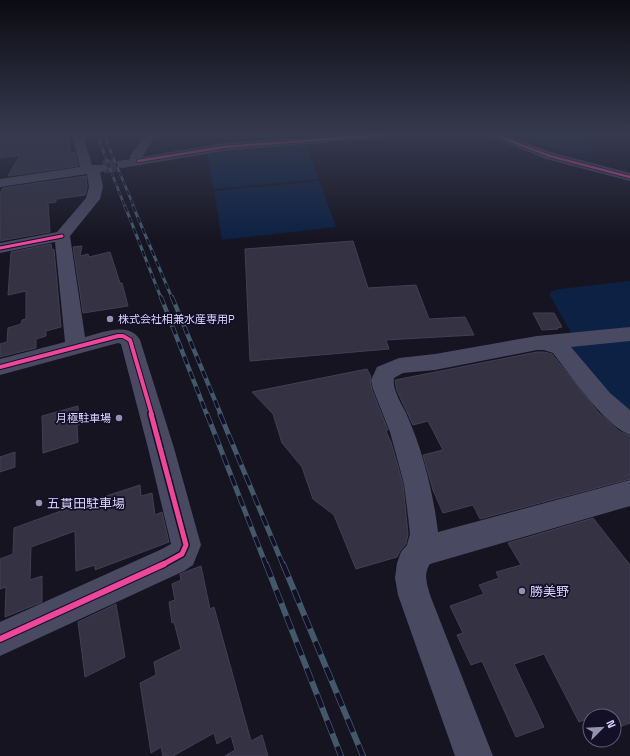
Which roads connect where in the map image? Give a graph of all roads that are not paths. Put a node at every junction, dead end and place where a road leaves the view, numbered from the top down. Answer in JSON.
{"nodes":[{"id":1,"x":85,"y":170,"type":"tunnel mouth"},
{"id":2,"x":94,"y":170,"type":"edge"},
{"id":3,"x":604,"y":170,"type":"edge"},
{"id":4,"x":630,"y":177,"type":"edge"},
{"id":5,"x":0,"y":183,"type":"edge"},
{"id":6,"x":62,"y":236,"type":"junction"},
{"id":7,"x":0,"y":248,"type":"edge"},
{"id":8,"x":630,"y":334,"type":"edge"},
{"id":9,"x":546,"y":343,"type":"junction"},
{"id":10,"x":76,"y":347,"type":"junction"},
{"id":11,"x":0,"y":367,"type":"edge"},
{"id":12,"x":630,"y":426,"type":"edge"},
{"id":13,"x":630,"y":493,"type":"edge"},
{"id":14,"x":422,"y":552,"type":"junction"},
{"id":15,"x":0,"y":639,"type":"edge"},
{"id":16,"x":474,"y":756,"type":"edge"}],
"edges":[{"from":1,"to":5,"type":"street"},
{"from":2,"to":6,"type":"street"},
{"from":3,"to":4,"type":"street"},
{"from":6,"to":7,"type":"street"},
{"from":6,"to":10,"type":"street"},
{"from":8,"to":9,"type":"street"},
{"from":9,"to":12,"type":"street"},
{"from":9,"to":14,"type":"street"},
{"from":10,"to":11,"type":"street"},
{"from":10,"to":15,"type":"street"},
{"from":13,"to":14,"type":"street"},
{"from":14,"to":16,"type":"street"}]}
